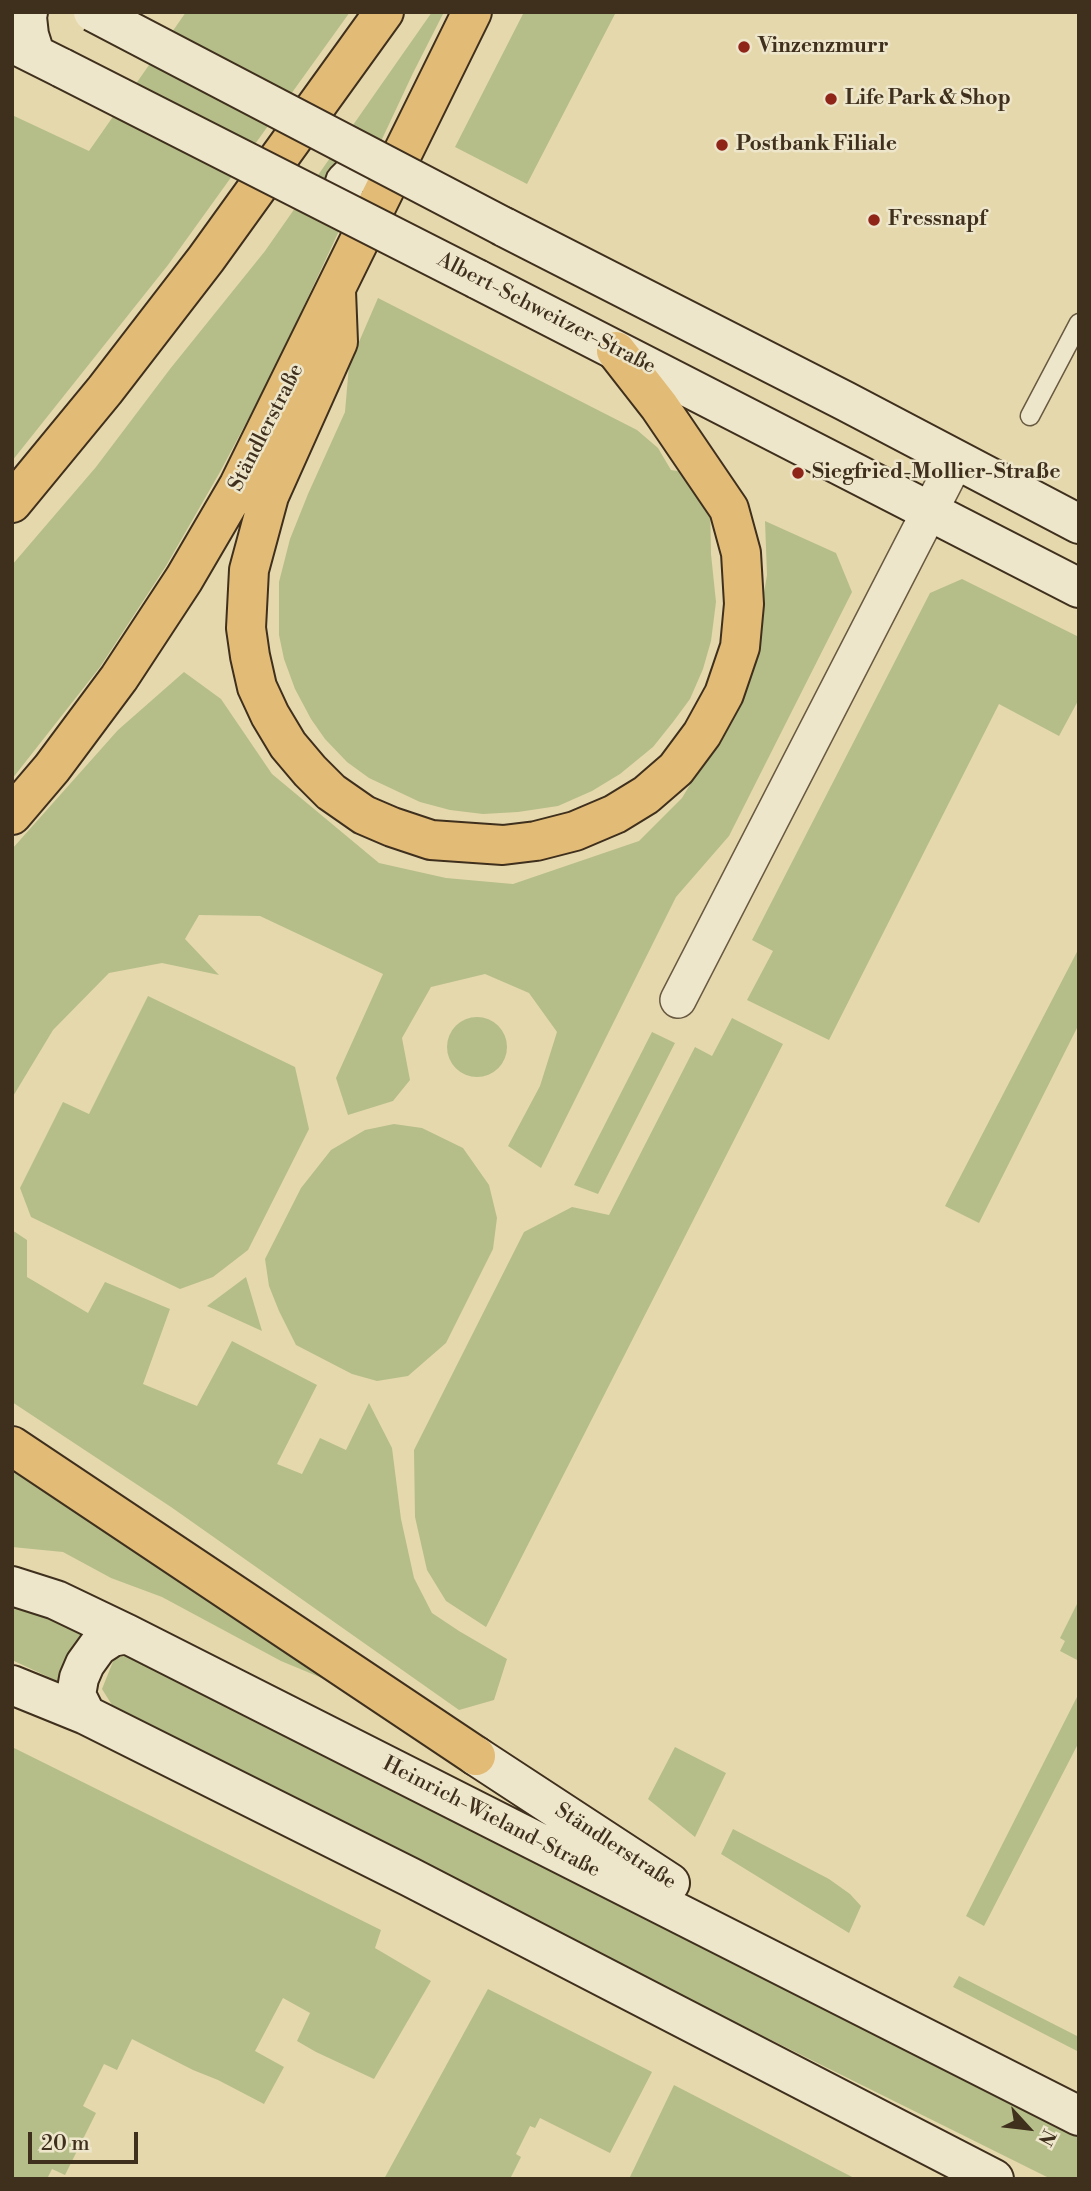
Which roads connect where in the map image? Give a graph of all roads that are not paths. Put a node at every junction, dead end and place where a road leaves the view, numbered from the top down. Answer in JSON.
{"nodes":[{"id":1,"x":28,"y":12,"type":"edge"},
{"id":2,"x":93,"y":12,"type":"edge"},
{"id":3,"x":384,"y":12,"type":"edge"},
{"id":4,"x":472,"y":12,"type":"edge"},
{"id":5,"x":36,"y":55,"type":"edge"},
{"id":6,"x":379,"y":162,"type":"junction"},
{"id":7,"x":347,"y":212,"type":"junction"},
{"id":8,"x":336,"y":291,"type":"junction"},
{"id":9,"x":1079,"y":323,"type":"edge"},
{"id":10,"x":616,"y":351,"type":"junction"},
{"id":11,"x":1030,"y":416,"type":"dead end"},
{"id":12,"x":956,"y":460,"type":"junction"},
{"id":13,"x":12,"y":503,"type":"edge"},
{"id":14,"x":929,"y":510,"type":"junction"},
{"id":15,"x":1079,"y":524,"type":"edge"},
{"id":16,"x":1079,"y":588,"type":"edge"},
{"id":17,"x":12,"y":815,"type":"edge"},
{"id":18,"x":678,"y":1000,"type":"dead end"},
{"id":19,"x":12,"y":1446,"type":"edge"},
{"id":20,"x":12,"y":1586,"type":"edge"},
{"id":21,"x":127,"y":1634,"type":"junction"},
{"id":22,"x":12,"y":1685,"type":"edge"},
{"id":23,"x":86,"y":1715,"type":"junction"},
{"id":24,"x":476,"y":1756,"type":"joint"},
{"id":25,"x":748,"y":1947,"type":"junction"},
{"id":26,"x":1079,"y":2116,"type":"edge"},
{"id":27,"x":994,"y":2179,"type":"edge"}],
"edges":[{"from":1,"to":5,"type":"main road"},
{"from":2,"to":6,"type":"main road","bridge":true},
{"from":3,"to":13,"type":"highway"},
{"from":4,"to":8,"type":"highway","name":"Ständlerstraße"},
{"from":5,"to":7,"type":"main road","name":"Albert-Schweitzer-Straße","bridge":true},
{"from":6,"to":7,"type":"main road"},
{"from":6,"to":12,"type":"main road","bridge":true},
{"from":7,"to":10,"type":"main road","name":"Albert-Schweitzer-Straße","bridge":true},
{"from":8,"to":10,"type":"highway"},
{"from":8,"to":17,"type":"highway","name":"Ständlerstraße"},
{"from":9,"to":11,"type":"lane"},
{"from":10,"to":14,"type":"main road","name":"Albert-Schweitzer-Straße"},
{"from":12,"to":14,"type":"street"},
{"from":12,"to":15,"type":"main road"},
{"from":14,"to":16,"type":"main road","name":"Albert-Schweitzer-Straße"},
{"from":14,"to":18,"type":"street"},
{"from":19,"to":24,"type":"highway"},
{"from":20,"to":21,"type":"main road","name":"Heinrich-Wieland-Straße"},
{"from":21,"to":23,"type":"main road"},
{"from":21,"to":25,"type":"main road","name":"Heinrich-Wieland-Straße"},
{"from":22,"to":23,"type":"main road"},
{"from":23,"to":27,"type":"main road"},
{"from":24,"to":25,"type":"main road","name":"Ständlerstraße"},
{"from":25,"to":26,"type":"main road","name":"Heinrich-Wieland-Straße"}]}
